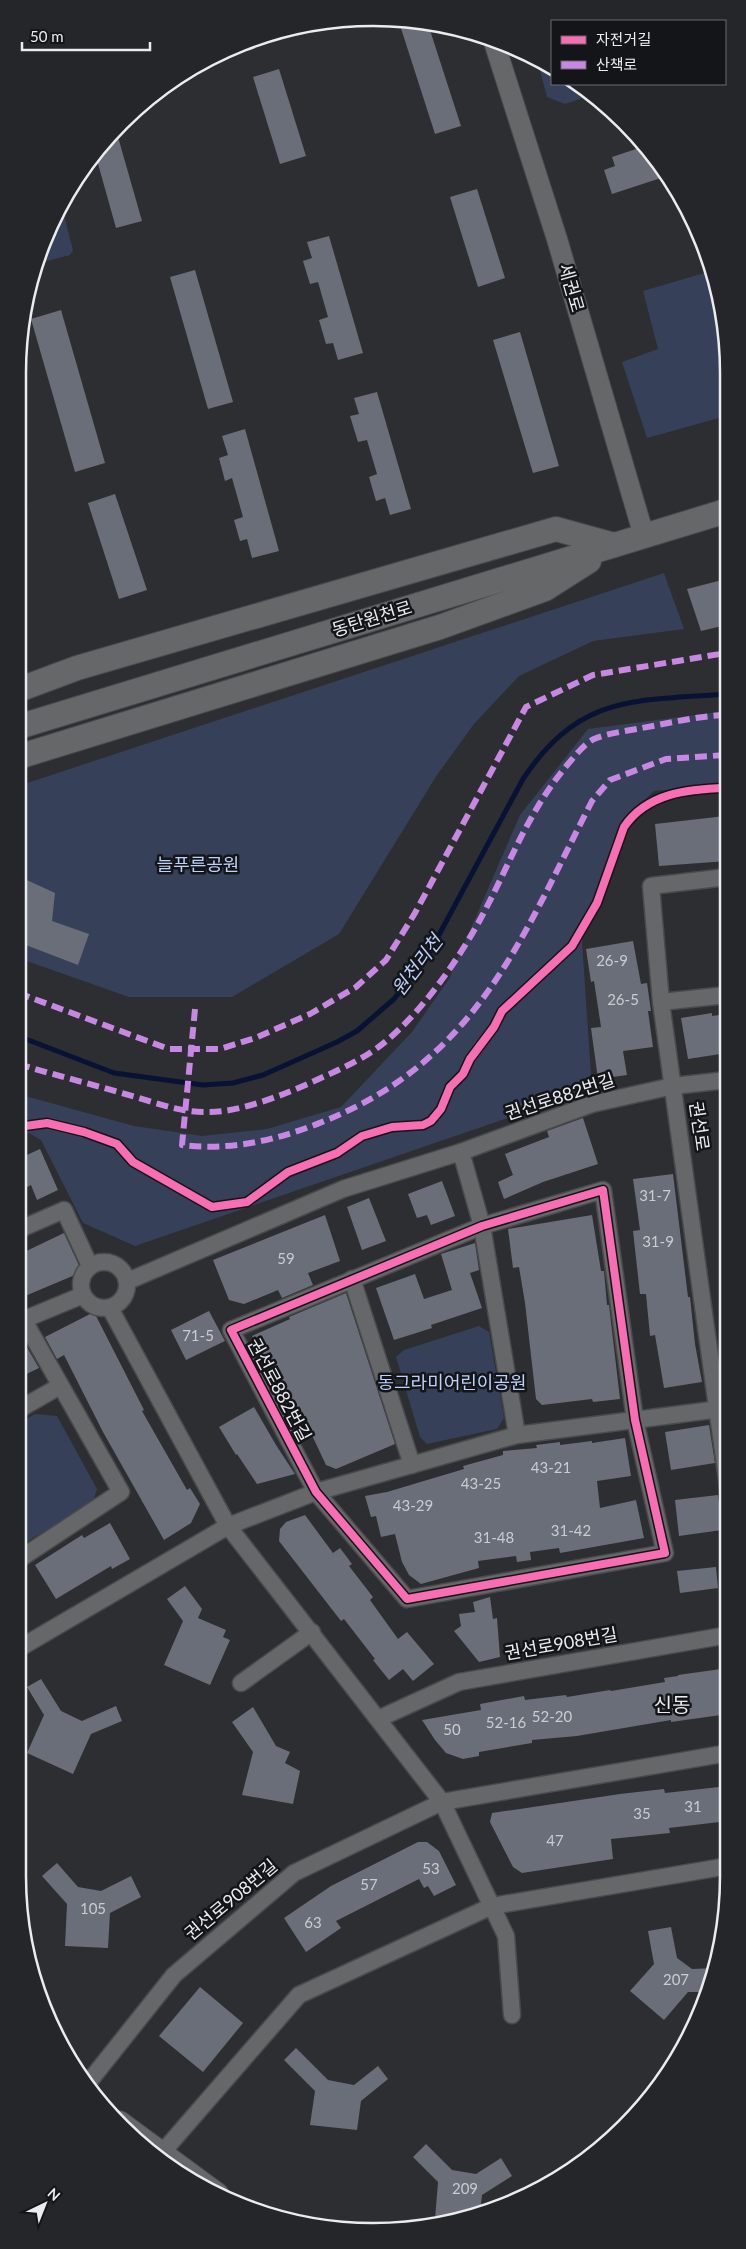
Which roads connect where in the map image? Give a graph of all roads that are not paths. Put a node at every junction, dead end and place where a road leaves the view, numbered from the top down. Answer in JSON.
{"nodes":[{"id":1,"x":496,"y":49,"type":"edge"},
{"id":2,"x":720,"y":514,"type":"edge"},
{"id":3,"x":644,"y":536,"type":"junction"},
{"id":4,"x":614,"y":545,"type":"junction"},
{"id":5,"x":26,"y":687,"type":"edge"},
{"id":6,"x":26,"y":725,"type":"edge"},
{"id":7,"x":26,"y":755,"type":"edge"},
{"id":8,"x":720,"y":878,"type":"edge"},
{"id":9,"x":720,"y":996,"type":"edge"},
{"id":10,"x":661,"y":1002,"type":"junction"},
{"id":11,"x":720,"y":1081,"type":"edge"},
{"id":12,"x":673,"y":1086,"type":"junction"},
{"id":13,"x":461,"y":1152,"type":"junction"},
{"id":14,"x":482,"y":1226,"type":"junction"},
{"id":15,"x":26,"y":1227,"type":"edge"},
{"id":16,"x":90,"y":1266,"type":"junction"},
{"id":17,"x":352,"y":1279,"type":"junction"},
{"id":18,"x":128,"y":1281,"type":"junction"},
{"id":19,"x":83,"y":1295,"type":"junction"},
{"id":20,"x":110,"y":1308,"type":"junction"},
{"id":21,"x":26,"y":1319,"type":"edge"},
{"id":22,"x":26,"y":1331,"type":"edge"},
{"id":23,"x":60,"y":1386,"type":"junction"},
{"id":24,"x":720,"y":1396,"type":"edge"},
{"id":25,"x":26,"y":1405,"type":"edge"},
{"id":26,"x":720,"y":1409,"type":"edge"},
{"id":27,"x":635,"y":1420,"type":"junction"},
{"id":28,"x":516,"y":1436,"type":"junction"},
{"id":29,"x":412,"y":1464,"type":"junction"},
{"id":30,"x":316,"y":1492,"type":"junction"},
{"id":31,"x":228,"y":1526,"type":"junction"},
{"id":32,"x":26,"y":1555,"type":"edge"},
{"id":33,"x":312,"y":1632,"type":"junction"},
{"id":34,"x":720,"y":1636,"type":"edge"},
{"id":35,"x":26,"y":1644,"type":"edge"},
{"id":36,"x":241,"y":1683,"type":"dead end"},
{"id":37,"x":378,"y":1719,"type":"junction"},
{"id":38,"x":720,"y":1754,"type":"edge"},
{"id":39,"x":442,"y":1802,"type":"junction"},
{"id":40,"x":720,"y":1867,"type":"edge"},
{"id":41,"x":492,"y":1906,"type":"junction"},
{"id":42,"x":512,"y":2015,"type":"dead end"},
{"id":43,"x":91,"y":2078,"type":"edge"},
{"id":44,"x":163,"y":2152,"type":"edge"}],
"edges":[{"from":1,"to":3,"type":"street","name":"세권로"},
{"from":2,"to":3,"type":"main road","name":"동탄원천로"},
{"from":3,"to":4,"type":"main road","name":"동탄원천로"},
{"from":4,"to":5,"type":"main road"},
{"from":4,"to":6,"type":"main road","name":"동탄원천로"},
{"from":4,"to":7,"type":"main road"},
{"from":8,"to":10,"type":"street"},
{"from":9,"to":10,"type":"street"},
{"from":10,"to":12,"type":"street"},
{"from":11,"to":12,"type":"street","name":"권선로882번길"},
{"from":12,"to":13,"type":"street","name":"권선로882번길"},
{"from":12,"to":24,"type":"street","name":"권선로"},
{"from":13,"to":14,"type":"street"},
{"from":13,"to":18,"type":"street","name":"권선로882번길"},
{"from":14,"to":17,"type":"street","name":"권선로882번길"},
{"from":14,"to":27,"type":"street","name":"권선로882번길"},
{"from":14,"to":28,"type":"street"},
{"from":15,"to":16,"type":"street"},
{"from":16,"to":18,"type":"street"},
{"from":16,"to":19,"type":"street"},
{"from":17,"to":29,"type":"street"},
{"from":17,"to":30,"type":"street","name":"권선로882번길"},
{"from":18,"to":20,"type":"street"},
{"from":19,"to":20,"type":"street"},
{"from":19,"to":21,"type":"street"},
{"from":20,"to":31,"type":"street"},
{"from":22,"to":23,"type":"street"},
{"from":23,"to":25,"type":"street"},
{"from":23,"to":32,"type":"street"},
{"from":26,"to":27,"type":"street"},
{"from":27,"to":28,"type":"street"},
{"from":27,"to":30,"type":"street","name":"권선로882번길"},
{"from":28,"to":29,"type":"street"},
{"from":29,"to":30,"type":"street"},
{"from":30,"to":31,"type":"street"},
{"from":31,"to":33,"type":"street"},
{"from":31,"to":35,"type":"street"},
{"from":33,"to":36,"type":"street"},
{"from":33,"to":37,"type":"street"},
{"from":34,"to":37,"type":"street","name":"권선로908번길"},
{"from":37,"to":39,"type":"street"},
{"from":38,"to":39,"type":"street","name":"권선로908번길"},
{"from":39,"to":41,"type":"street"},
{"from":39,"to":43,"type":"street","name":"권선로908번길"},
{"from":40,"to":41,"type":"street"},
{"from":41,"to":42,"type":"street"},
{"from":41,"to":44,"type":"street"}]}
